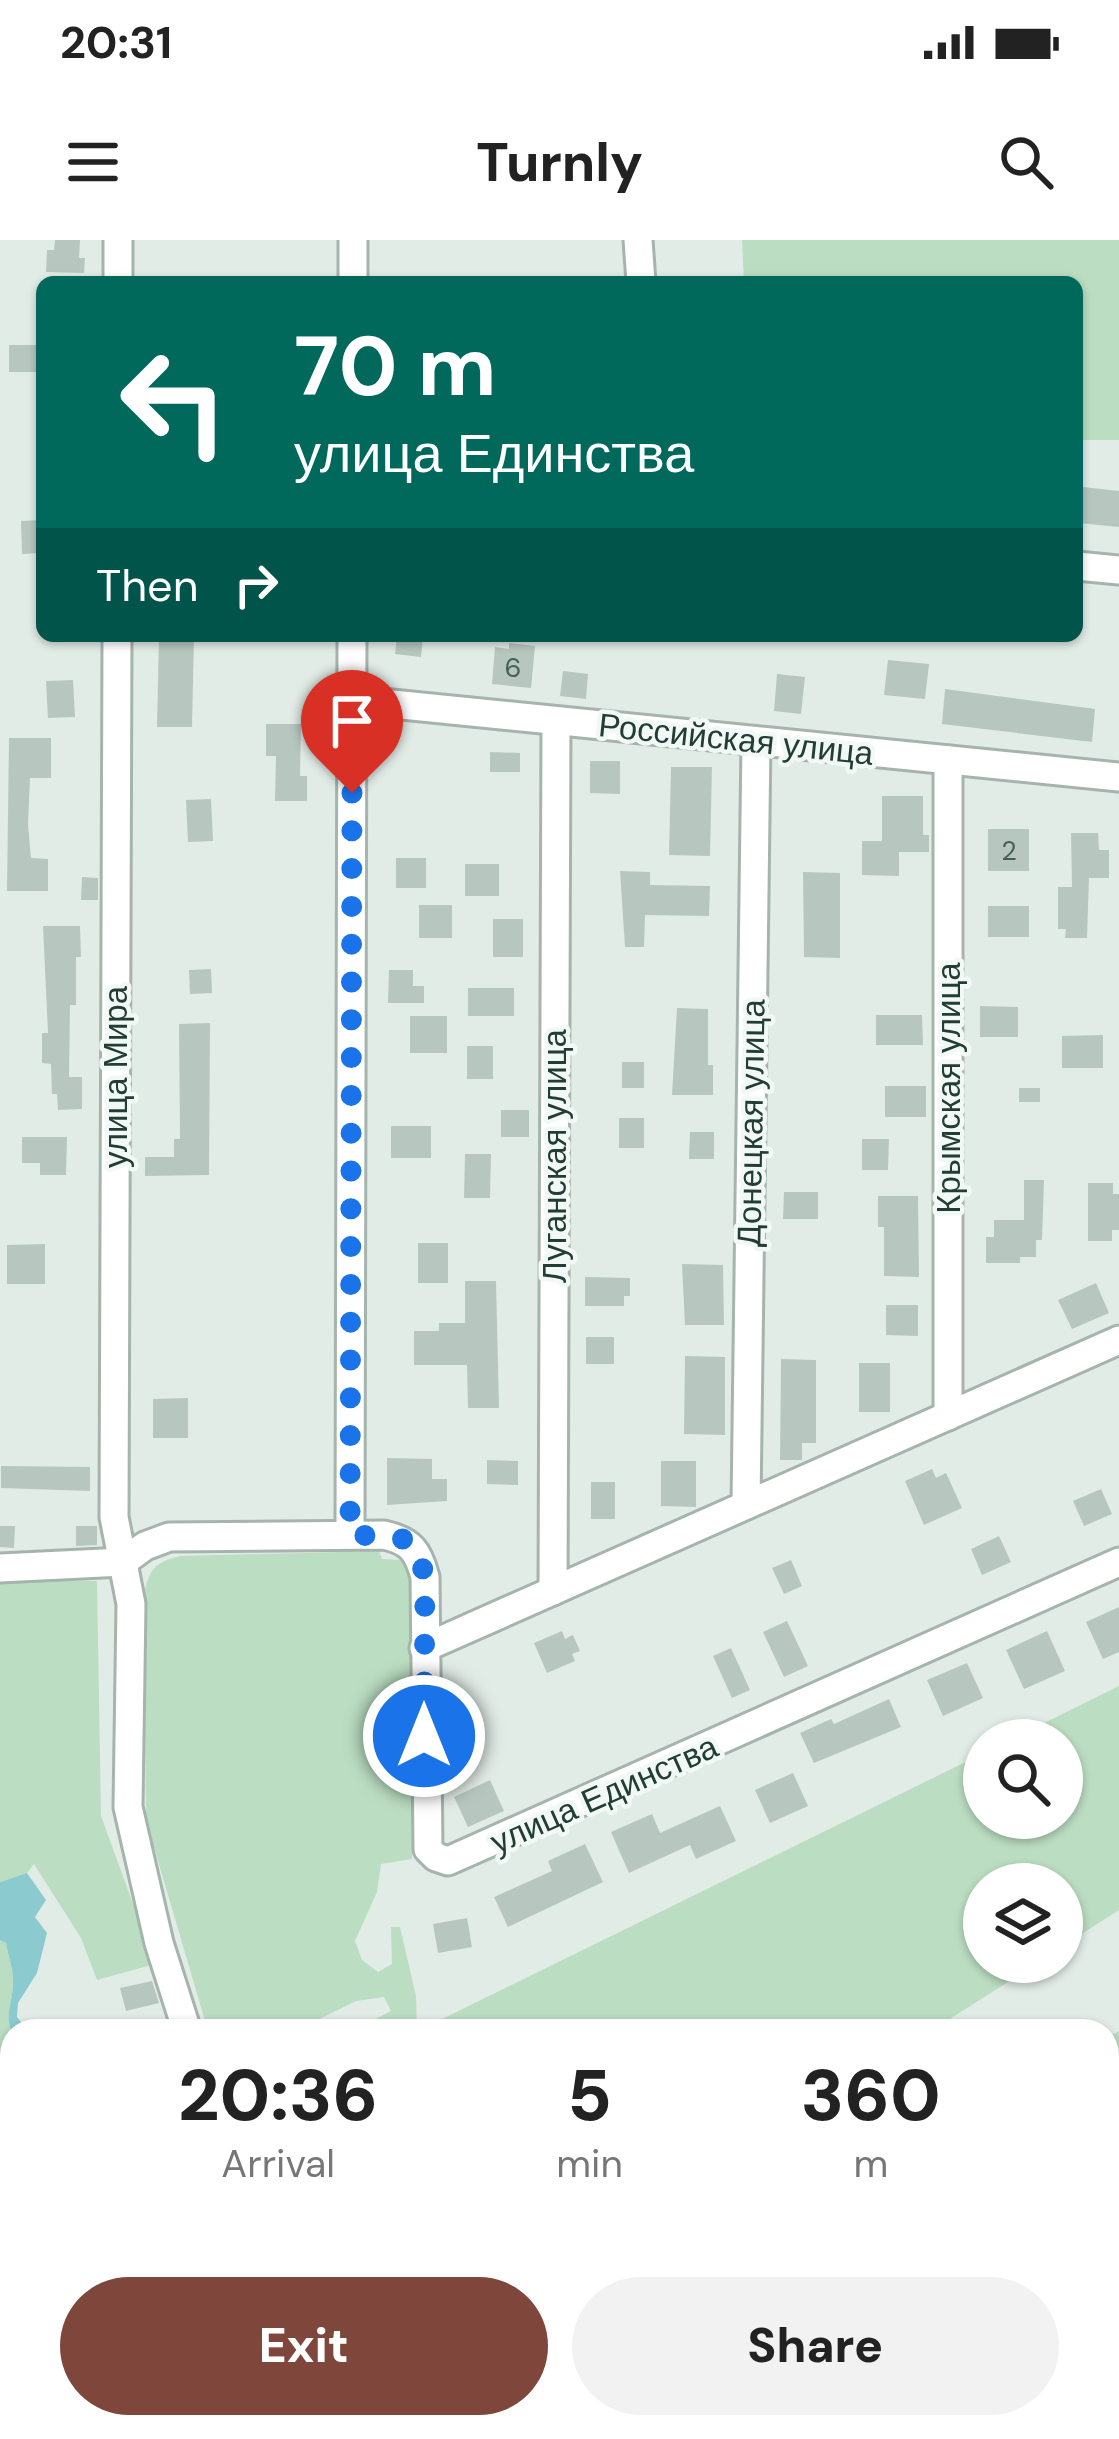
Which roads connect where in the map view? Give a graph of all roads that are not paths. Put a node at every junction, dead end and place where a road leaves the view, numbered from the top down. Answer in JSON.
{"nodes":[{"id":1,"x":118,"y":240,"type":"edge"},
{"id":2,"x":353,"y":240,"type":"edge"},
{"id":3,"x":638,"y":240,"type":"edge"},
{"id":4,"x":118,"y":276,"type":"edge"},
{"id":5,"x":353,"y":276,"type":"edge"},
{"id":6,"x":641,"y":276,"type":"edge"},
{"id":7,"x":1083,"y":567,"type":"edge"},
{"id":8,"x":1119,"y":570,"type":"edge"},
{"id":9,"x":117,"y":642,"type":"edge"},
{"id":10,"x":352,"y":642,"type":"edge"},
{"id":11,"x":352,"y":700,"type":"junction"},
{"id":12,"x":556,"y":721,"type":"junction"},
{"id":13,"x":756,"y":741,"type":"junction"},
{"id":14,"x":948,"y":760,"type":"junction"},
{"id":15,"x":1119,"y":777,"type":"edge"},
{"id":16,"x":1119,"y":1340,"type":"edge"},
{"id":17,"x":948,"y":1416,"type":"junction"},
{"id":18,"x":746,"y":1505,"type":"junction"},
{"id":19,"x":350,"y":1534,"type":"junction"},
{"id":20,"x":123,"y":1562,"type":"junction"},
{"id":21,"x":1119,"y":1562,"type":"edge"},
{"id":22,"x":0,"y":1568,"type":"edge"},
{"id":23,"x":553,"y":1591,"type":"junction"},
{"id":24,"x":424,"y":1648,"type":"junction"},
{"id":25,"x":183,"y":2019,"type":"edge"}],
"edges":[{"from":1,"to":4,"type":"street"},
{"from":2,"to":5,"type":"street"},
{"from":3,"to":6,"type":"street"},
{"from":7,"to":8,"type":"street"},
{"from":9,"to":20,"type":"street","name":"улица Мира"},
{"from":10,"to":11,"type":"street"},
{"from":11,"to":12,"type":"street","name":"Российская улица"},
{"from":11,"to":19,"type":"street"},
{"from":12,"to":13,"type":"street","name":"Российская улица"},
{"from":12,"to":23,"type":"street","name":"Луганская улица"},
{"from":13,"to":14,"type":"street","name":"Российская улица"},
{"from":13,"to":18,"type":"street","name":"Донецкая улица"},
{"from":14,"to":15,"type":"street","name":"Российская улица"},
{"from":14,"to":17,"type":"street","name":"Крымская улица"},
{"from":16,"to":17,"type":"street"},
{"from":17,"to":18,"type":"street"},
{"from":18,"to":23,"type":"street"},
{"from":19,"to":20,"type":"street"},
{"from":19,"to":24,"type":"street","name":"улица Единства"},
{"from":20,"to":22,"type":"street"},
{"from":20,"to":25,"type":"street","name":"улица Мира"},
{"from":21,"to":24,"type":"street","name":"улица Единства"},
{"from":23,"to":24,"type":"street"}]}
